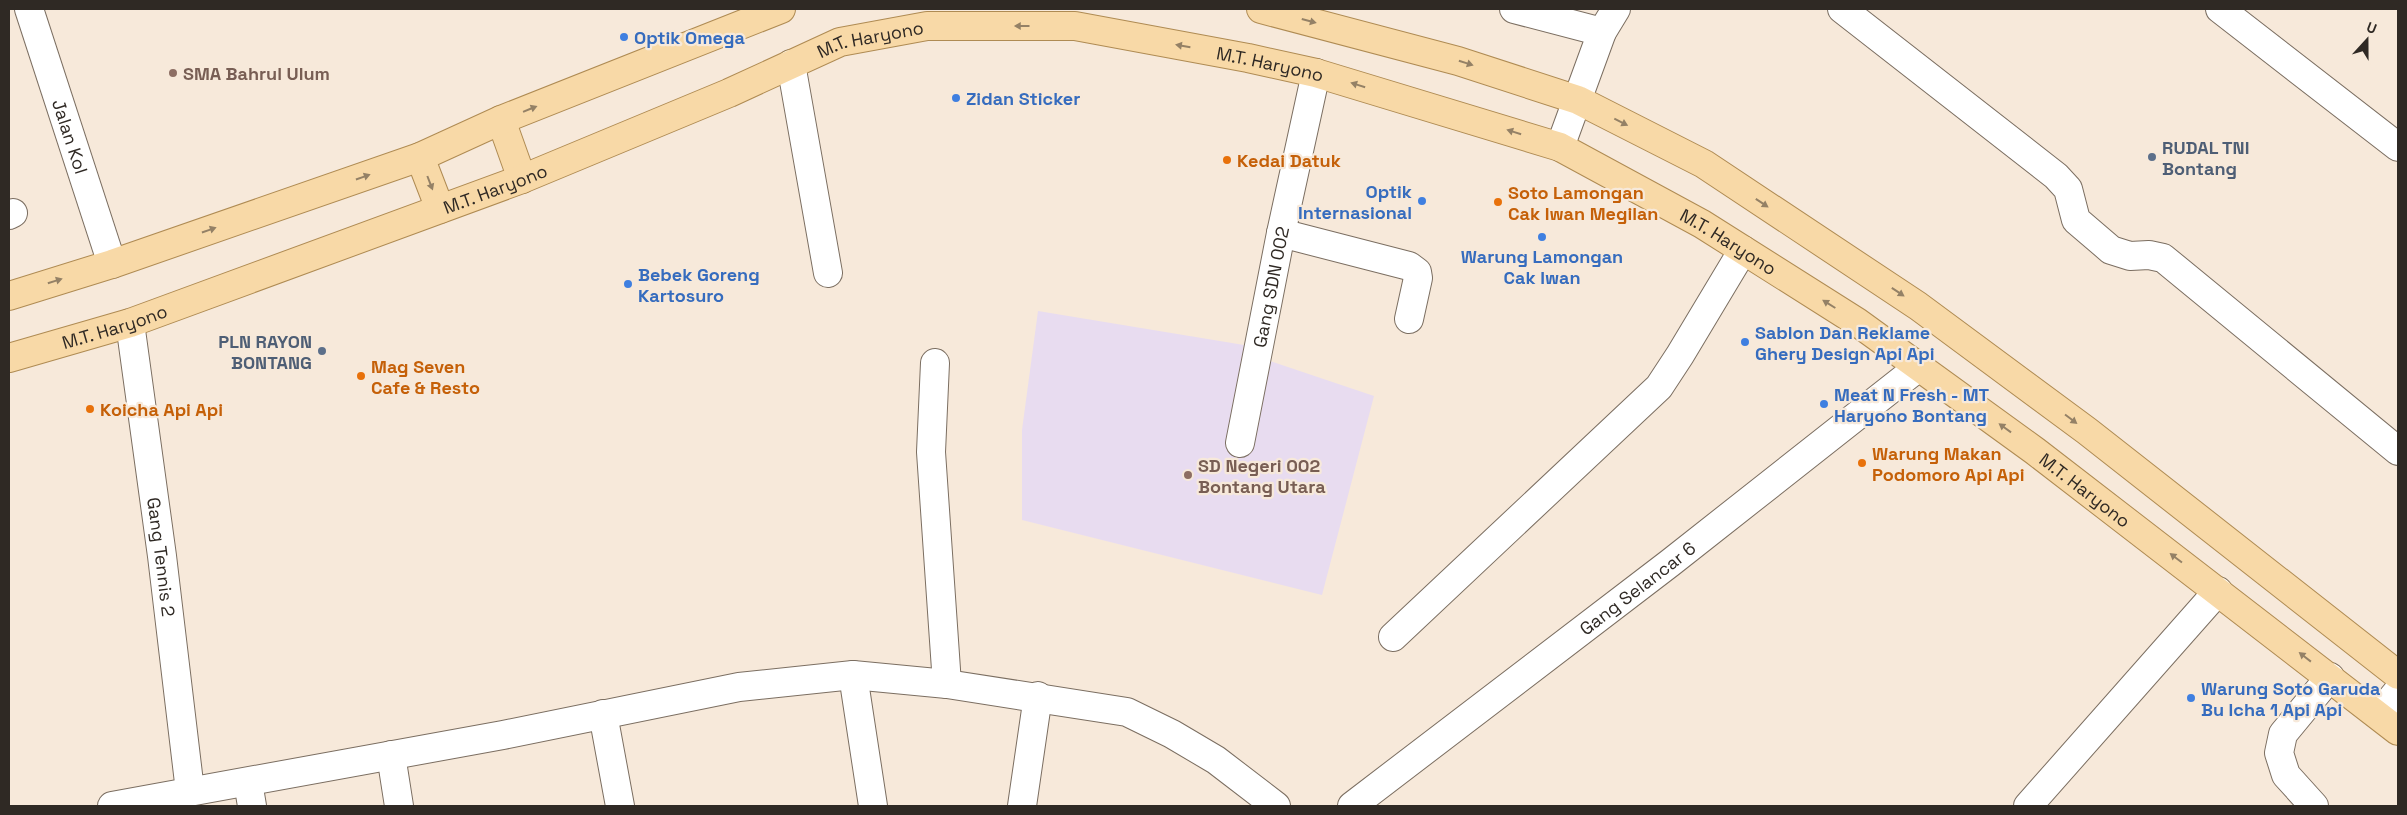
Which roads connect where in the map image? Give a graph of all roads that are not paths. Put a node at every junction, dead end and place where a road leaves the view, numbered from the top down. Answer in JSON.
{"nodes":[{"id":1,"x":29,"y":9,"type":"edge"},
{"id":2,"x":781,"y":9,"type":"edge"},
{"id":3,"x":1262,"y":9,"type":"edge"},
{"id":4,"x":1514,"y":9,"type":"edge"},
{"id":5,"x":1616,"y":9,"type":"edge"},
{"id":6,"x":1842,"y":9,"type":"edge"},
{"id":7,"x":2220,"y":9,"type":"edge"},
{"id":8,"x":1602,"y":32,"type":"junction"},
{"id":9,"x":790,"y":64,"type":"junction"},
{"id":10,"x":1316,"y":73,"type":"junction"},
{"id":11,"x":1578,"y":100,"type":"junction"},
{"id":12,"x":501,"y":120,"type":"junction"},
{"id":13,"x":2398,"y":146,"type":"edge"},
{"id":14,"x":1560,"y":147,"type":"junction"},
{"id":15,"x":420,"y":157,"type":"junction"},
{"id":16,"x":522,"y":179,"type":"junction"},
{"id":17,"x":440,"y":209,"type":"junction"},
{"id":18,"x":1281,"y":234,"type":"junction"},
{"id":19,"x":1743,"y":250,"type":"junction"},
{"id":20,"x":112,"y":264,"type":"junction"},
{"id":21,"x":828,"y":273,"type":"dead end"},
{"id":22,"x":9,"y":296,"type":"edge"},
{"id":23,"x":1409,"y":319,"type":"dead end"},
{"id":24,"x":130,"y":323,"type":"junction"},
{"id":25,"x":9,"y":358,"type":"edge"},
{"id":26,"x":935,"y":363,"type":"dead end"},
{"id":27,"x":1920,"y":366,"type":"junction"},
{"id":28,"x":1240,"y":442,"type":"dead end"},
{"id":29,"x":2398,"y":451,"type":"edge"},
{"id":30,"x":2218,"y":591,"type":"junction"},
{"id":31,"x":1393,"y":636,"type":"dead end"},
{"id":32,"x":2398,"y":675,"type":"edge"},
{"id":33,"x":853,"y":676,"type":"junction"},
{"id":34,"x":2330,"y":677,"type":"junction"},
{"id":35,"x":946,"y":684,"type":"junction"},
{"id":36,"x":2398,"y":691,"type":"edge"},
{"id":37,"x":1038,"y":696,"type":"junction"},
{"id":38,"x":603,"y":714,"type":"junction"},
{"id":39,"x":2388,"y":722,"type":"edge"},
{"id":40,"x":391,"y":756,"type":"junction"},
{"id":41,"x":190,"y":791,"type":"junction"},
{"id":42,"x":250,"y":794,"type":"edge"},
{"id":43,"x":112,"y":806,"type":"edge"},
{"id":44,"x":398,"y":806,"type":"edge"},
{"id":45,"x":620,"y":806,"type":"edge"},
{"id":46,"x":873,"y":806,"type":"edge"},
{"id":47,"x":1022,"y":806,"type":"edge"},
{"id":48,"x":1276,"y":806,"type":"edge"},
{"id":49,"x":1352,"y":806,"type":"edge"},
{"id":50,"x":2028,"y":806,"type":"edge"},
{"id":51,"x":2314,"y":806,"type":"edge"}],
"edges":[{"from":1,"to":20,"type":"street","name":"Jalan Kol"},
{"from":12,"to":2,"type":"main road","one_way":true},
{"from":3,"to":11,"type":"main road","one_way":true},
{"from":4,"to":8,"type":"street"},
{"from":5,"to":8,"type":"street"},
{"from":6,"to":29,"type":"street"},
{"from":7,"to":13,"type":"street"},
{"from":8,"to":11,"type":"street"},
{"from":10,"to":9,"type":"main road","name":"M.T. Haryono","one_way":true},
{"from":9,"to":16,"type":"main road","name":"M.T. Haryono"},
{"from":9,"to":21,"type":"street"},
{"from":14,"to":10,"type":"main road","name":"M.T. Haryono","one_way":true},
{"from":10,"to":18,"type":"street","name":"Gang SDN 002"},
{"from":11,"to":14,"type":"street"},
{"from":11,"to":32,"type":"main road","one_way":true},
{"from":12,"to":15,"type":"main road"},
{"from":12,"to":16,"type":"main road"},
{"from":14,"to":19,"type":"main road","name":"M.T. Haryono"},
{"from":15,"to":17,"type":"main road","one_way":true},
{"from":20,"to":15,"type":"main road","one_way":true},
{"from":16,"to":17,"type":"main road","name":"M.T. Haryono"},
{"from":17,"to":24,"type":"main road","name":"M.T. Haryono"},
{"from":18,"to":23,"type":"street"},
{"from":18,"to":28,"type":"street","name":"Gang SDN 002"},
{"from":27,"to":19,"type":"main road","name":"M.T. Haryono","one_way":true},
{"from":19,"to":31,"type":"street"},
{"from":22,"to":20,"type":"main road","one_way":true},
{"from":24,"to":25,"type":"main road","name":"M.T. Haryono"},
{"from":24,"to":41,"type":"street","name":"Gang Tennis 2"},
{"from":26,"to":35,"type":"street"},
{"from":30,"to":27,"type":"main road","name":"M.T. Haryono","one_way":true},
{"from":27,"to":49,"type":"street","name":"Gang Selancar 6"},
{"from":34,"to":30,"type":"main road","name":"M.T. Haryono","one_way":true},
{"from":30,"to":50,"type":"street"},
{"from":33,"to":35,"type":"street"},
{"from":33,"to":38,"type":"street"},
{"from":33,"to":46,"type":"street"},
{"from":34,"to":39,"type":"main road","name":"M.T. Haryono"},
{"from":34,"to":51,"type":"street"},
{"from":35,"to":37,"type":"street"},
{"from":36,"to":39,"type":"street"},
{"from":37,"to":47,"type":"street"},
{"from":37,"to":48,"type":"street"},
{"from":38,"to":40,"type":"street"},
{"from":38,"to":45,"type":"street"},
{"from":40,"to":42,"type":"street"},
{"from":40,"to":44,"type":"street"},
{"from":41,"to":42,"type":"street"},
{"from":41,"to":43,"type":"street"}]}
